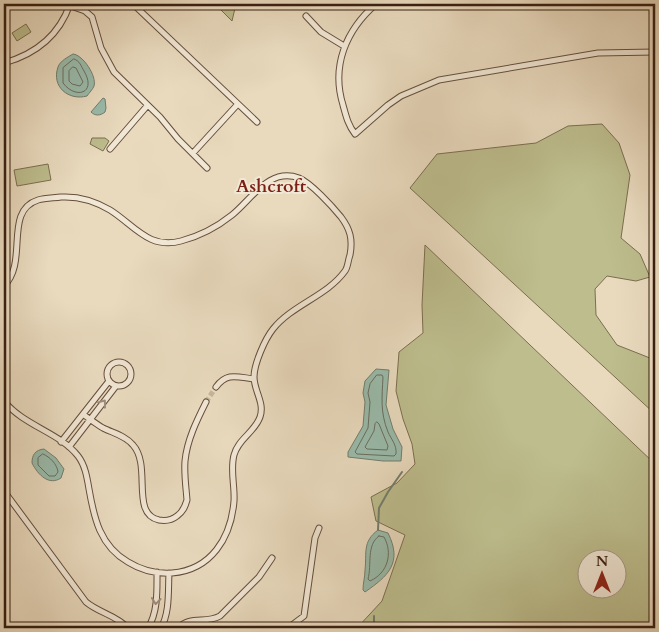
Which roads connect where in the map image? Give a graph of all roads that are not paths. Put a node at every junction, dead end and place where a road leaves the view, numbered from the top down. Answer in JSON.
{"nodes":[{"id":1,"x":68,"y":4,"type":"edge"},
{"id":2,"x":133,"y":4,"type":"edge"},
{"id":3,"x":376,"y":4,"type":"edge"},
{"id":4,"x":306,"y":16,"type":"dead end"},
{"id":5,"x":344,"y":46,"type":"junction"},
{"id":6,"x":4,"y":51,"type":"edge"},
{"id":7,"x":655,"y":52,"type":"edge"},
{"id":8,"x":6,"y":63,"type":"edge"},
{"id":9,"x":237,"y":104,"type":"junction"},
{"id":10,"x":147,"y":106,"type":"junction"},
{"id":11,"x":257,"y":122,"type":"dead end"},
{"id":12,"x":110,"y":148,"type":"dead end"},
{"id":13,"x":193,"y":154,"type":"junction"},
{"id":14,"x":207,"y":168,"type":"dead end"},
{"id":15,"x":4,"y":286,"type":"edge"},
{"id":16,"x":254,"y":378,"type":"junction"},
{"id":17,"x":109,"y":381,"type":"junction"},
{"id":18,"x":116,"y":386,"type":"junction"},
{"id":19,"x":216,"y":387,"type":"tunnel mouth"},
{"id":20,"x":4,"y":401,"type":"edge"},
{"id":21,"x":206,"y":402,"type":"tunnel mouth"},
{"id":22,"x":84,"y":415,"type":"junction"},
{"id":23,"x":91,"y":420,"type":"junction"},
{"id":24,"x":61,"y":442,"type":"junction"},
{"id":25,"x":68,"y":447,"type":"junction"},
{"id":26,"x":4,"y":491,"type":"edge"},
{"id":27,"x":319,"y":528,"type":"dead end"},
{"id":28,"x":272,"y":558,"type":"dead end"},
{"id":29,"x":157,"y":572,"type":"junction"},
{"id":30,"x":169,"y":573,"type":"junction"},
{"id":31,"x":128,"y":628,"type":"edge"},
{"id":32,"x":148,"y":628,"type":"edge"},
{"id":33,"x":161,"y":628,"type":"edge"},
{"id":34,"x":178,"y":628,"type":"edge"},
{"id":35,"x":288,"y":628,"type":"edge"}],
"edges":[{"from":1,"to":8,"type":"street"},
{"from":1,"to":10,"type":"street"},
{"from":2,"to":9,"type":"street"},
{"from":3,"to":5,"type":"street"},
{"from":4,"to":5,"type":"street"},
{"from":5,"to":7,"type":"street"},
{"from":6,"to":8,"type":"street"},
{"from":9,"to":11,"type":"street"},
{"from":9,"to":13,"type":"street"},
{"from":10,"to":12,"type":"street"},
{"from":10,"to":13,"type":"street"},
{"from":13,"to":14,"type":"street"},
{"from":15,"to":16,"type":"street"},
{"from":16,"to":19,"type":"street"},
{"from":16,"to":30,"type":"street"},
{"from":17,"to":18,"type":"street"},
{"from":17,"to":18,"type":"street"},
{"from":17,"to":22,"type":"street"},
{"from":23,"to":18,"type":"street","one_way":true},
{"from":20,"to":24,"type":"street"},
{"from":21,"to":23,"type":"street"},
{"from":22,"to":23,"type":"street"},
{"from":22,"to":24,"type":"street"},
{"from":23,"to":25,"type":"street"},
{"from":24,"to":25,"type":"street"},
{"from":25,"to":29,"type":"street"},
{"from":26,"to":31,"type":"street"},
{"from":27,"to":35,"type":"street"},
{"from":28,"to":34,"type":"street"},
{"from":29,"to":30,"type":"street"},
{"from":29,"to":32,"type":"street","one_way":true},
{"from":30,"to":33,"type":"street"}]}
